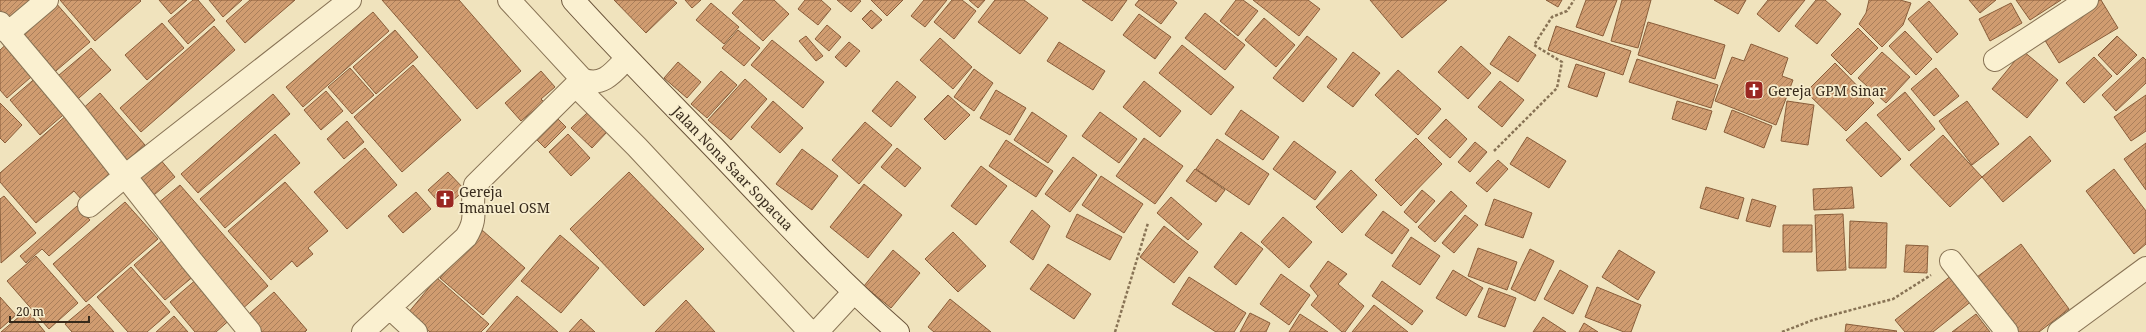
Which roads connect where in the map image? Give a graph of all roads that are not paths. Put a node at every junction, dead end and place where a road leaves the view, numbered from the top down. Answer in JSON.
{"nodes":[{"id":1,"x":47,"y":0,"type":"edge"},
{"id":2,"x":350,"y":0,"type":"edge"},
{"id":3,"x":508,"y":0,"type":"edge"},
{"id":4,"x":573,"y":0,"type":"edge"},
{"id":5,"x":2087,"y":0,"type":"edge"},
{"id":6,"x":4,"y":28,"type":"edge"},
{"id":7,"x":626,"y":59,"type":"junction"},
{"id":8,"x":1995,"y":60,"type":"dead end"},
{"id":9,"x":579,"y":83,"type":"junction"},
{"id":10,"x":124,"y":176,"type":"junction"},
{"id":11,"x":89,"y":206,"type":"dead end"},
{"id":12,"x":1951,"y":261,"type":"road end"},
{"id":13,"x":2146,"y":268,"type":"edge"},
{"id":14,"x":853,"y":293,"type":"junction"},
{"id":15,"x":390,"y":308,"type":"junction"},
{"id":16,"x":250,"y":332,"type":"edge"},
{"id":17,"x":363,"y":332,"type":"edge"},
{"id":18,"x":416,"y":332,"type":"edge"},
{"id":19,"x":810,"y":332,"type":"edge"},
{"id":20,"x":817,"y":332,"type":"edge"},
{"id":21,"x":898,"y":332,"type":"edge"},
{"id":22,"x":2007,"y":332,"type":"edge"},
{"id":23,"x":2059,"y":332,"type":"edge"}],
"edges":[{"from":1,"to":6,"type":"street"},
{"from":2,"to":10,"type":"street"},
{"from":3,"to":9,"type":"street"},
{"from":4,"to":7,"type":"street","name":"Jalan Nona Saar Sopacua"},
{"from":5,"to":8,"type":"street"},
{"from":6,"to":10,"type":"street"},
{"from":7,"to":9,"type":"street"},
{"from":7,"to":14,"type":"street","name":"Jalan Nona Saar Sopacua"},
{"from":9,"to":15,"type":"street"},
{"from":9,"to":19,"type":"street"},
{"from":10,"to":11,"type":"street"},
{"from":10,"to":16,"type":"street"},
{"from":12,"to":22,"type":"street"},
{"from":13,"to":23,"type":"street"},
{"from":14,"to":20,"type":"street"},
{"from":14,"to":21,"type":"street","name":"Jalan Nona Saar Sopacua"},
{"from":15,"to":17,"type":"street"},
{"from":15,"to":18,"type":"street"}]}
